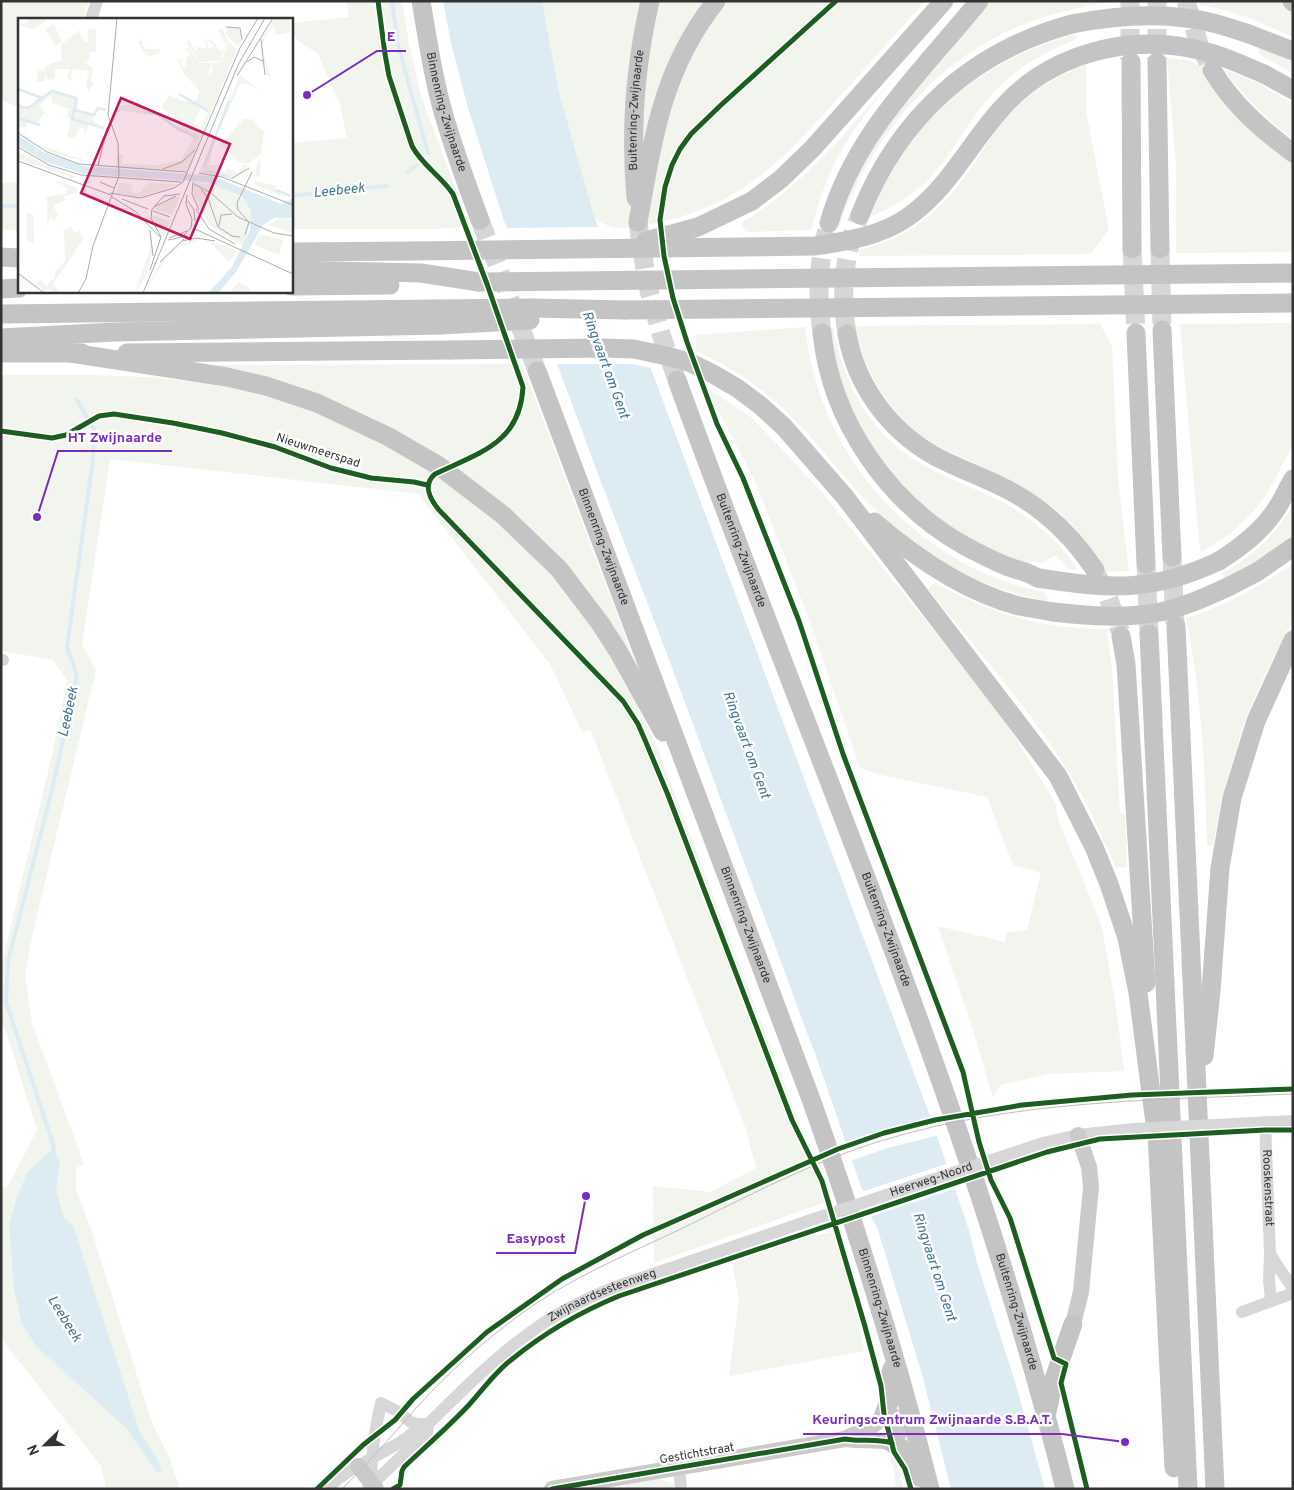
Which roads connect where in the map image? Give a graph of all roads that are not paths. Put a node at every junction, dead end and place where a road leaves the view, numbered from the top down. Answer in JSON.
{"nodes":[{"id":1,"x":98,"y":1,"type":"edge"},
{"id":2,"x":421,"y":1,"type":"edge"},
{"id":3,"x":650,"y":1,"type":"edge"},
{"id":4,"x":716,"y":1,"type":"edge"},
{"id":5,"x":944,"y":1,"type":"edge"},
{"id":6,"x":979,"y":1,"type":"edge"},
{"id":7,"x":91,"y":18,"type":"edge"},
{"id":8,"x":1293,"y":51,"type":"edge"},
{"id":9,"x":1130,"y":62,"type":"tunnel mouth"},
{"id":10,"x":1157,"y":62,"type":"tunnel mouth"},
{"id":11,"x":1212,"y":70,"type":"tunnel mouth"},
{"id":12,"x":1293,"y":90,"type":"edge"},
{"id":13,"x":1293,"y":153,"type":"edge"},
{"id":14,"x":860,"y":215,"type":"tunnel mouth"},
{"id":15,"x":480,"y":220,"type":"tunnel mouth"},
{"id":16,"x":829,"y":223,"type":"tunnel mouth"},
{"id":17,"x":595,"y":249,"type":"junction"},
{"id":18,"x":1132,"y":249,"type":"tunnel mouth"},
{"id":19,"x":1160,"y":249,"type":"tunnel mouth"},
{"id":20,"x":292,"y":252,"type":"edge"},
{"id":21,"x":1,"y":257,"type":"edge"},
{"id":22,"x":18,"y":257,"type":"edge"},
{"id":23,"x":292,"y":270,"type":"edge"},
{"id":24,"x":1293,"y":273,"type":"edge"},
{"id":25,"x":424,"y":279,"type":"junction"},
{"id":26,"x":292,"y":286,"type":"edge"},
{"id":27,"x":18,"y":288,"type":"edge"},
{"id":28,"x":1,"y":289,"type":"edge"},
{"id":29,"x":1293,"y":303,"type":"edge"},
{"id":30,"x":1,"y":314,"type":"edge"},
{"id":31,"x":438,"y":317,"type":"junction"},
{"id":32,"x":1162,"y":330,"type":"tunnel mouth"},
{"id":33,"x":822,"y":333,"type":"tunnel mouth"},
{"id":34,"x":1136,"y":333,"type":"tunnel mouth"},
{"id":35,"x":847,"y":334,"type":"tunnel mouth"},
{"id":36,"x":1,"y":338,"type":"edge"},
{"id":37,"x":1,"y":353,"type":"edge"},
{"id":38,"x":71,"y":353,"type":"junction"},
{"id":39,"x":537,"y":371,"type":"tunnel mouth"},
{"id":40,"x":677,"y":380,"type":"tunnel mouth"},
{"id":41,"x":1293,"y":479,"type":"edge"},
{"id":42,"x":845,"y":497,"type":"junction"},
{"id":43,"x":1293,"y":546,"type":"edge"},
{"id":44,"x":1172,"y":557,"type":"tunnel mouth"},
{"id":45,"x":1146,"y":564,"type":"tunnel mouth"},
{"id":46,"x":1094,"y":570,"type":"tunnel mouth"},
{"id":47,"x":1176,"y":626,"type":"tunnel mouth"},
{"id":48,"x":1149,"y":634,"type":"tunnel mouth"},
{"id":49,"x":1121,"y":636,"type":"tunnel mouth"},
{"id":50,"x":1293,"y":640,"type":"edge"},
{"id":51,"x":693,"y":786,"type":"junction"},
{"id":52,"x":1197,"y":1112,"type":"junction"},
{"id":53,"x":1293,"y":1121,"type":"edge"},
{"id":54,"x":1265,"y":1122,"type":"junction"},
{"id":55,"x":1078,"y":1134,"type":"junction"},
{"id":56,"x":1158,"y":1146,"type":"junction"},
{"id":57,"x":808,"y":1221,"type":"joint"},
{"id":58,"x":1270,"y":1253,"type":"junction"},
{"id":59,"x":1293,"y":1288,"type":"edge"},
{"id":60,"x":1293,"y":1293,"type":"edge"},
{"id":61,"x":1271,"y":1300,"type":"junction"},
{"id":62,"x":1242,"y":1312,"type":"dead end"},
{"id":63,"x":1073,"y":1324,"type":"joint"},
{"id":64,"x":895,"y":1362,"type":"junction"},
{"id":65,"x":884,"y":1414,"type":"junction"},
{"id":66,"x":1046,"y":1416,"type":"junction"},
{"id":67,"x":428,"y":1424,"type":"junction"},
{"id":68,"x":845,"y":1439,"type":"junction"},
{"id":69,"x":892,"y":1443,"type":"junction"},
{"id":70,"x":364,"y":1462,"type":"junction"},
{"id":71,"x":679,"y":1467,"type":"junction"},
{"id":72,"x":372,"y":1487,"type":"edge"},
{"id":73,"x":326,"y":1489,"type":"edge"},
{"id":74,"x":552,"y":1489,"type":"edge"},
{"id":75,"x":681,"y":1489,"type":"edge"},
{"id":76,"x":930,"y":1489,"type":"edge"},
{"id":77,"x":1066,"y":1489,"type":"edge"},
{"id":78,"x":1176,"y":1489,"type":"edge"},
{"id":79,"x":1188,"y":1489,"type":"edge"},
{"id":80,"x":1215,"y":1489,"type":"edge"}],
"edges":[{"from":1,"to":7,"type":"street"},
{"from":2,"to":15,"type":"highway","name":"Binnenring-Zwijnaarde"},
{"from":3,"to":4,"type":"highway","name":"Buitenring-Zwijnaarde"},
{"from":5,"to":17,"type":"highway","bridge":true},
{"from":6,"to":16,"type":"highway"},
{"from":8,"to":14,"type":"highway","bridge":true},
{"from":9,"to":18,"type":"highway"},
{"from":10,"to":19,"type":"highway"},
{"from":11,"to":13,"type":"highway"},
{"from":12,"to":17,"type":"highway","bridge":true},
{"from":17,"to":20,"type":"highway","bridge":true},
{"from":21,"to":22,"type":"highway"},
{"from":23,"to":25,"type":"highway"},
{"from":24,"to":25,"type":"highway","bridge":true},
{"from":25,"to":26,"type":"highway"},
{"from":27,"to":28,"type":"highway"},
{"from":29,"to":31,"type":"highway","bridge":true},
{"from":30,"to":31,"type":"highway"},
{"from":31,"to":36,"type":"highway"},
{"from":32,"to":44,"type":"highway"},
{"from":33,"to":41,"type":"highway","bridge":true},
{"from":34,"to":45,"type":"highway"},
{"from":35,"to":46,"type":"highway"},
{"from":37,"to":38,"type":"highway"},
{"from":38,"to":42,"type":"highway","bridge":true},
{"from":38,"to":51,"type":"highway"},
{"from":39,"to":51,"type":"highway","name":"Binnenring-Zwijnaarde"},
{"from":40,"to":66,"type":"highway","name":"Buitenring-Zwijnaarde"},
{"from":42,"to":43,"type":"highway","bridge":true},
{"from":42,"to":56,"type":"highway"},
{"from":47,"to":52,"type":"highway"},
{"from":48,"to":79,"type":"highway"},
{"from":49,"to":56,"type":"highway"},
{"from":50,"to":52,"type":"highway"},
{"from":51,"to":64,"type":"highway","name":"Binnenring-Zwijnaarde"},
{"from":52,"to":80,"type":"highway"},
{"from":53,"to":54,"type":"street","name":"Heerweg-Noord"},
{"from":54,"to":55,"type":"street","name":"Heerweg-Noord","bridge":true},
{"from":54,"to":58,"type":"street","name":"Rooskenstraat"},
{"from":55,"to":57,"type":"street","name":"Heerweg-Noord","bridge":true},
{"from":55,"to":63,"type":"main road"},
{"from":56,"to":78,"type":"highway"},
{"from":57,"to":67,"type":"street","name":"Zwijnaardsesteenweg"},
{"from":58,"to":59,"type":"street"},
{"from":58,"to":61,"type":"street","name":"Rooskenstraat"},
{"from":60,"to":61,"type":"street"},
{"from":61,"to":62,"type":"street"},
{"from":63,"to":66,"type":"highway"},
{"from":64,"to":65,"type":"highway"},
{"from":64,"to":76,"type":"highway","name":"Binnenring-Zwijnaarde"},
{"from":65,"to":68,"type":"main road","name":"Gestichtstraat"},
{"from":65,"to":69,"type":"main road"},
{"from":66,"to":77,"type":"highway","name":"Buitenring-Zwijnaarde"},
{"from":67,"to":70,"type":"street","name":"Zwijnaardsesteenweg"},
{"from":67,"to":70,"type":"street"},
{"from":67,"to":72,"type":"street","name":"Zwijnaardsesteenweg"},
{"from":68,"to":69,"type":"main road","name":"Gestichtstraat"},
{"from":68,"to":71,"type":"main road","name":"Gestichtstraat"},
{"from":69,"to":76,"type":"highway"},
{"from":70,"to":72,"type":"main road"},
{"from":70,"to":73,"type":"street","name":"Zwijnaardsesteenweg"},
{"from":71,"to":74,"type":"main road","name":"Gestichtstraat"},
{"from":71,"to":75,"type":"street"}]}
